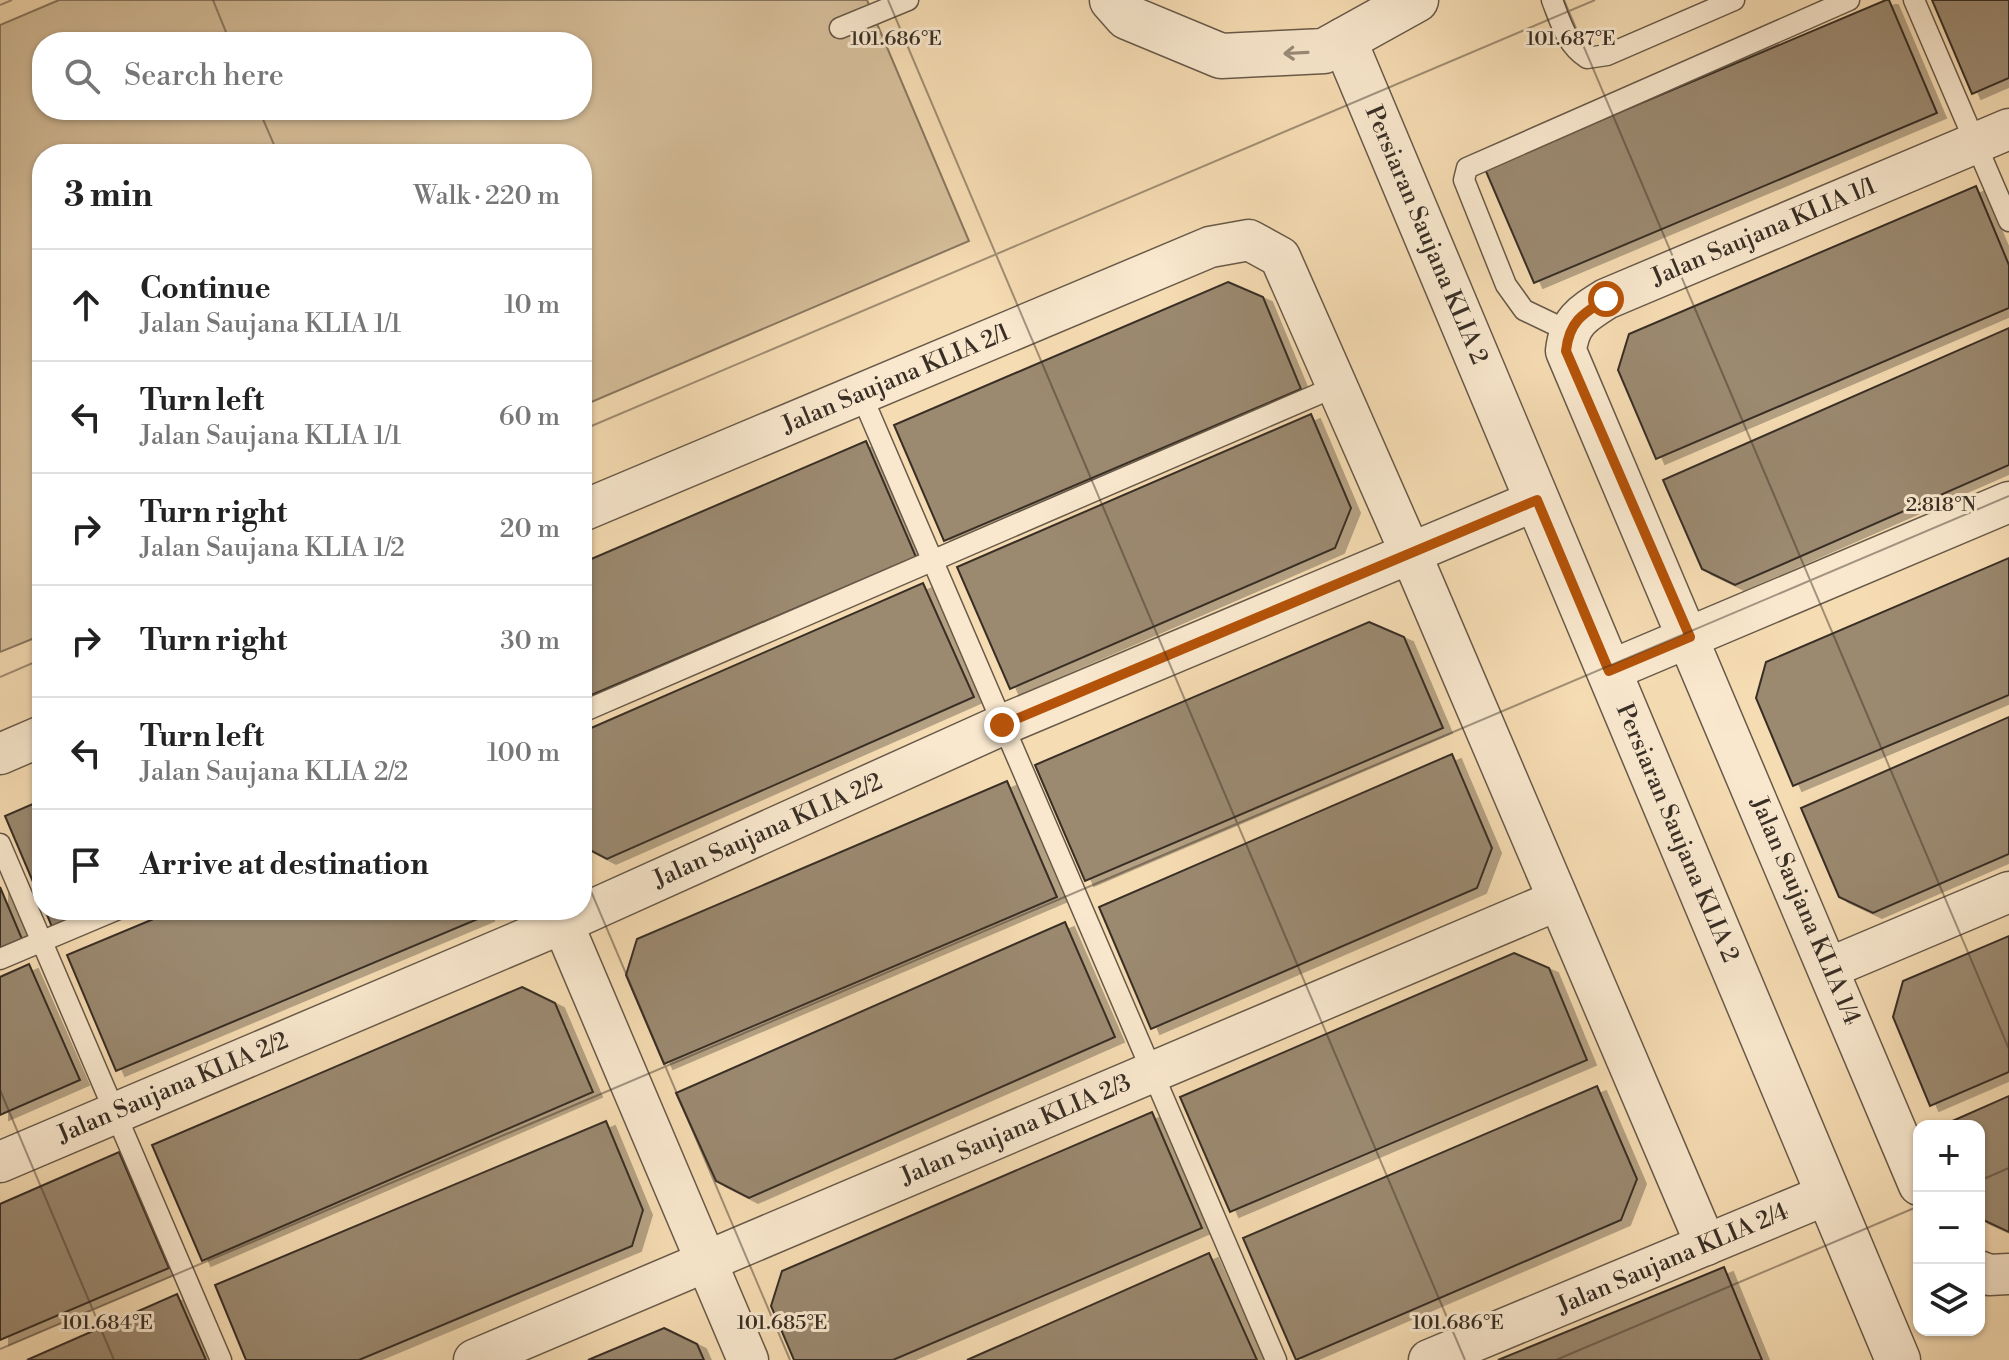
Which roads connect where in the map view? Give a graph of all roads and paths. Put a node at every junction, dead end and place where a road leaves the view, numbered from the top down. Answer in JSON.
{"nodes":[{"id":1,"x":908,"y":0,"type":"edge"},
{"id":2,"x":1112,"y":0,"type":"edge"},
{"id":3,"x":1416,"y":0,"type":"edge"},
{"id":4,"x":1552,"y":0,"type":"edge"},
{"id":5,"x":1734,"y":0,"type":"edge"},
{"id":6,"x":1849,"y":0,"type":"edge"},
{"id":7,"x":1914,"y":0,"type":"edge"},
{"id":8,"x":1710,"y":5,"type":"edge"},
{"id":9,"x":840,"y":28,"type":"dead end"},
{"id":10,"x":1344,"y":40,"type":"junction"},
{"id":11,"x":1993,"y":136,"type":"edge"},
{"id":12,"x":2009,"y":221,"type":"edge"},
{"id":13,"x":1568,"y":331,"type":"junction"},
{"id":14,"x":1337,"y":386,"type":"junction"},
{"id":15,"x":861,"y":394,"type":"junction"},
{"id":16,"x":1537,"y":500,"type":"junction"},
{"id":17,"x":2009,"y":502,"type":"edge"},
{"id":18,"x":592,"y":507,"type":"edge"},
{"id":19,"x":1410,"y":552,"type":"junction"},
{"id":20,"x":931,"y":559,"type":"junction"},
{"id":21,"x":1690,"y":637,"type":"junction"},
{"id":22,"x":1609,"y":671,"type":"junction"},
{"id":23,"x":592,"y":708,"type":"edge"},
{"id":24,"x":1002,"y":725,"type":"junction"},
{"id":25,"x":32,"y":740,"type":"edge"},
{"id":26,"x":0,"y":754,"type":"edge"},
{"id":27,"x":0,"y":844,"type":"edge"},
{"id":28,"x":2009,"y":892,"type":"edge"},
{"id":29,"x":1558,"y":900,"type":"junction"},
{"id":30,"x":592,"y":903,"type":"edge"},
{"id":31,"x":92,"y":920,"type":"edge"},
{"id":32,"x":553,"y":920,"type":"edge"},
{"id":33,"x":561,"y":920,"type":"edge"},
{"id":34,"x":40,"y":942,"type":"junction"},
{"id":35,"x":0,"y":959,"type":"edge"},
{"id":36,"x":1829,"y":968,"type":"junction"},
{"id":37,"x":1153,"y":1072,"type":"junction"},
{"id":38,"x":114,"y":1112,"type":"junction"},
{"id":39,"x":0,"y":1162,"type":"edge"},
{"id":40,"x":1913,"y":1171,"type":"edge"},
{"id":41,"x":1828,"y":1194,"type":"junction"},
{"id":42,"x":1706,"y":1245,"type":"junction"},
{"id":43,"x":706,"y":1262,"type":"junction"},
{"id":44,"x":1985,"y":1273,"type":"edge"},
{"id":45,"x":2009,"y":1274,"type":"edge"},
{"id":46,"x":221,"y":1360,"type":"edge"},
{"id":47,"x":474,"y":1360,"type":"edge"},
{"id":48,"x":748,"y":1360,"type":"edge"},
{"id":49,"x":1276,"y":1360,"type":"edge"},
{"id":50,"x":1429,"y":1360,"type":"edge"},
{"id":51,"x":1898,"y":1360,"type":"edge"}],
"edges":[{"from":1,"to":9,"type":"lane"},
{"from":10,"to":2,"type":"street","one_way":true},
{"from":3,"to":10,"type":"street"},
{"from":4,"to":8,"type":"lane"},
{"from":5,"to":8,"type":"lane"},
{"from":6,"to":13,"type":"lane"},
{"from":7,"to":11,"type":"lane"},
{"from":10,"to":16,"type":"street","name":"Persiaran Saujana KLIA 2"},
{"from":11,"to":12,"type":"lane"},
{"from":11,"to":13,"type":"street","name":"Jalan Saujana KLIA 1/1"},
{"from":13,"to":21,"type":"street"},
{"from":14,"to":15,"type":"street","name":"Jalan Saujana KLIA 2/1"},
{"from":14,"to":19,"type":"street","name":"Jalan Saujana KLIA 2/1"},
{"from":14,"to":20,"type":"lane"},
{"from":15,"to":18,"type":"street","name":"Jalan Saujana KLIA 2/1"},
{"from":15,"to":20,"type":"lane"},
{"from":16,"to":19,"type":"street","name":"Jalan Saujana KLIA 2/2"},
{"from":16,"to":22,"type":"street","name":"Persiaran Saujana KLIA 2"},
{"from":17,"to":21,"type":"street"},
{"from":19,"to":24,"type":"street","name":"Jalan Saujana KLIA 2/2"},
{"from":19,"to":29,"type":"street","name":"Jalan Saujana KLIA 2/1"},
{"from":20,"to":23,"type":"lane"},
{"from":20,"to":24,"type":"lane"},
{"from":21,"to":22,"type":"street"},
{"from":21,"to":36,"type":"street","name":"Jalan Saujana KLIA 1/4"},
{"from":22,"to":41,"type":"street","name":"Persiaran Saujana KLIA 2"},
{"from":24,"to":30,"type":"street","name":"Jalan Saujana KLIA 2/2"},
{"from":24,"to":37,"type":"lane"},
{"from":25,"to":26,"type":"street"},
{"from":27,"to":34,"type":"lane"},
{"from":28,"to":36,"type":"street"},
{"from":29,"to":37,"type":"street","name":"Jalan Saujana KLIA 2/3"},
{"from":29,"to":42,"type":"street","name":"Jalan Saujana KLIA 2/1"},
{"from":31,"to":34,"type":"lane"},
{"from":32,"to":38,"type":"street","name":"Jalan Saujana KLIA 2/2"},
{"from":33,"to":43,"type":"street"},
{"from":34,"to":35,"type":"lane"},
{"from":34,"to":38,"type":"lane"},
{"from":36,"to":40,"type":"street","name":"Jalan Saujana KLIA 1/4"},
{"from":37,"to":43,"type":"street","name":"Jalan Saujana KLIA 2/3"},
{"from":37,"to":49,"type":"lane"},
{"from":38,"to":39,"type":"street","name":"Jalan Saujana KLIA 2/2"},
{"from":38,"to":46,"type":"lane"},
{"from":41,"to":42,"type":"street","name":"Jalan Saujana KLIA 2/4"},
{"from":41,"to":51,"type":"street","name":"Persiaran Saujana KLIA 2"},
{"from":42,"to":50,"type":"street","name":"Jalan Saujana KLIA 2/4"},
{"from":43,"to":47,"type":"street","name":"Jalan Saujana KLIA 2/3"},
{"from":43,"to":48,"type":"street"},
{"from":44,"to":45,"type":"street"}]}
